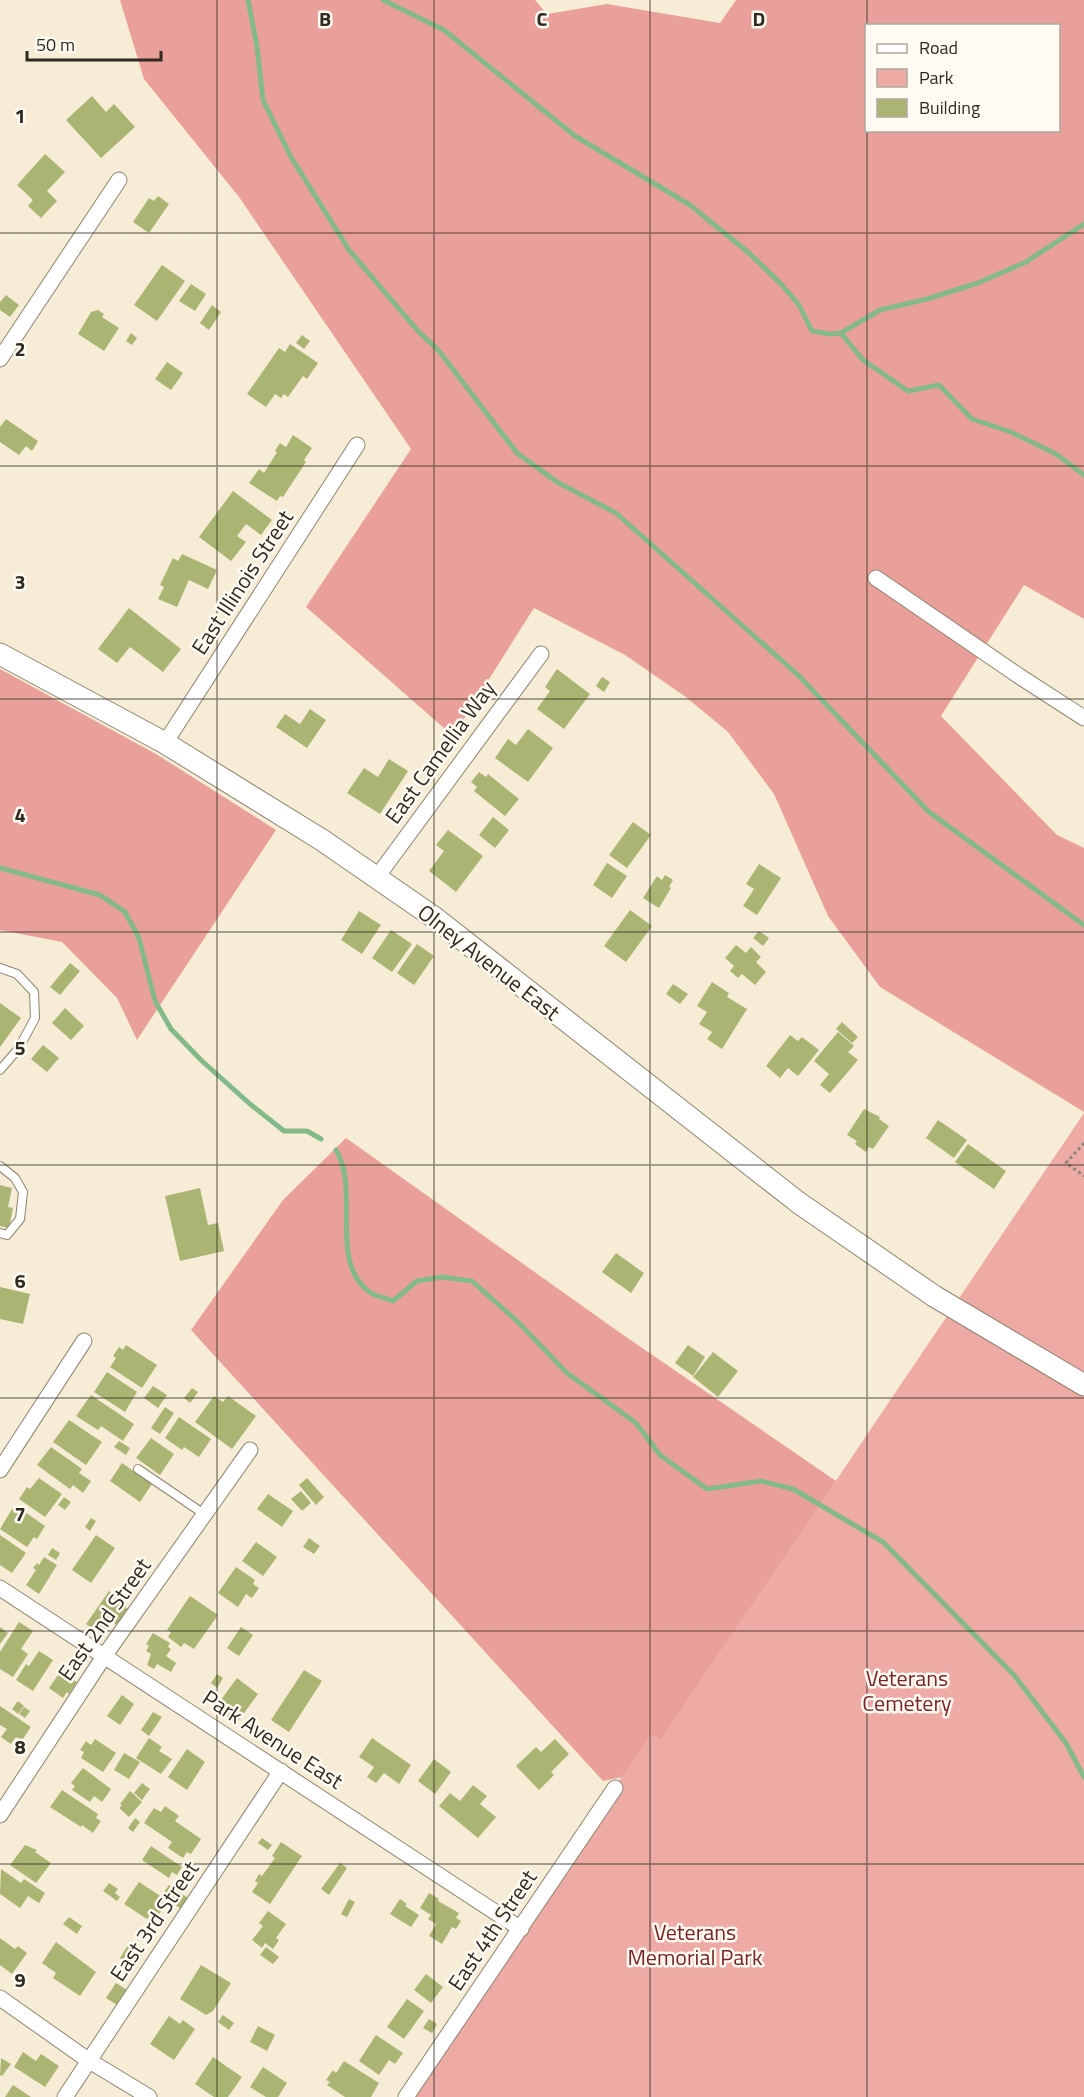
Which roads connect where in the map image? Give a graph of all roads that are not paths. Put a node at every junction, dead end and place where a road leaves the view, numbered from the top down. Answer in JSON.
{"nodes":[{"id":1,"x":119,"y":180,"type":"dead end"},
{"id":2,"x":0,"y":358,"type":"edge"},
{"id":3,"x":357,"y":445,"type":"dead end"},
{"id":4,"x":876,"y":578,"type":"dead end"},
{"id":5,"x":0,"y":654,"type":"edge"},
{"id":6,"x":540,"y":654,"type":"dead end"},
{"id":7,"x":1084,"y":718,"type":"edge"},
{"id":8,"x":165,"y":743,"type":"junction"},
{"id":9,"x":377,"y":877,"type":"junction"},
{"id":10,"x":0,"y":968,"type":"edge"},
{"id":11,"x":0,"y":1070,"type":"edge"},
{"id":12,"x":0,"y":1166,"type":"edge"},
{"id":13,"x":0,"y":1233,"type":"edge"},
{"id":14,"x":84,"y":1341,"type":"dead end"},
{"id":15,"x":1084,"y":1385,"type":"edge"},
{"id":16,"x":250,"y":1450,"type":"dead end"},
{"id":17,"x":138,"y":1469,"type":"dead end"},
{"id":18,"x":0,"y":1470,"type":"edge"},
{"id":19,"x":204,"y":1514,"type":"junction"},
{"id":20,"x":0,"y":1588,"type":"edge"},
{"id":21,"x":105,"y":1655,"type":"junction"},
{"id":22,"x":281,"y":1771,"type":"junction"},
{"id":23,"x":615,"y":1788,"type":"dead end"},
{"id":24,"x":0,"y":1815,"type":"edge"},
{"id":25,"x":521,"y":1929,"type":"junction"},
{"id":26,"x":0,"y":1998,"type":"edge"},
{"id":27,"x":88,"y":2060,"type":"junction"},
{"id":28,"x":64,"y":2097,"type":"edge"},
{"id":29,"x":149,"y":2097,"type":"edge"},
{"id":30,"x":406,"y":2097,"type":"edge"}],
"edges":[{"from":1,"to":2,"type":"street"},
{"from":3,"to":8,"type":"street","name":"East Illinois Street"},
{"from":4,"to":7,"type":"street"},
{"from":5,"to":8,"type":"main road","name":"Olney Avenue East"},
{"from":6,"to":9,"type":"street","name":"East Camellia Way"},
{"from":8,"to":9,"type":"main road","name":"Olney Avenue East"},
{"from":9,"to":15,"type":"main road","name":"Olney Avenue East"},
{"from":10,"to":11,"type":"lane"},
{"from":12,"to":13,"type":"lane"},
{"from":14,"to":18,"type":"street"},
{"from":16,"to":19,"type":"street","name":"East 2nd Street"},
{"from":17,"to":19,"type":"lane"},
{"from":19,"to":21,"type":"street","name":"East 2nd Street"},
{"from":20,"to":21,"type":"street","name":"Park Avenue East"},
{"from":21,"to":22,"type":"street","name":"Park Avenue East"},
{"from":21,"to":24,"type":"street","name":"East 2nd Street"},
{"from":22,"to":25,"type":"street","name":"Park Avenue East"},
{"from":22,"to":27,"type":"street","name":"East 3rd Street"},
{"from":23,"to":25,"type":"street","name":"East 4th Street"},
{"from":25,"to":30,"type":"street","name":"East 4th Street"},
{"from":26,"to":27,"type":"street"},
{"from":27,"to":28,"type":"street","name":"East 3rd Street"},
{"from":27,"to":29,"type":"street"}]}
